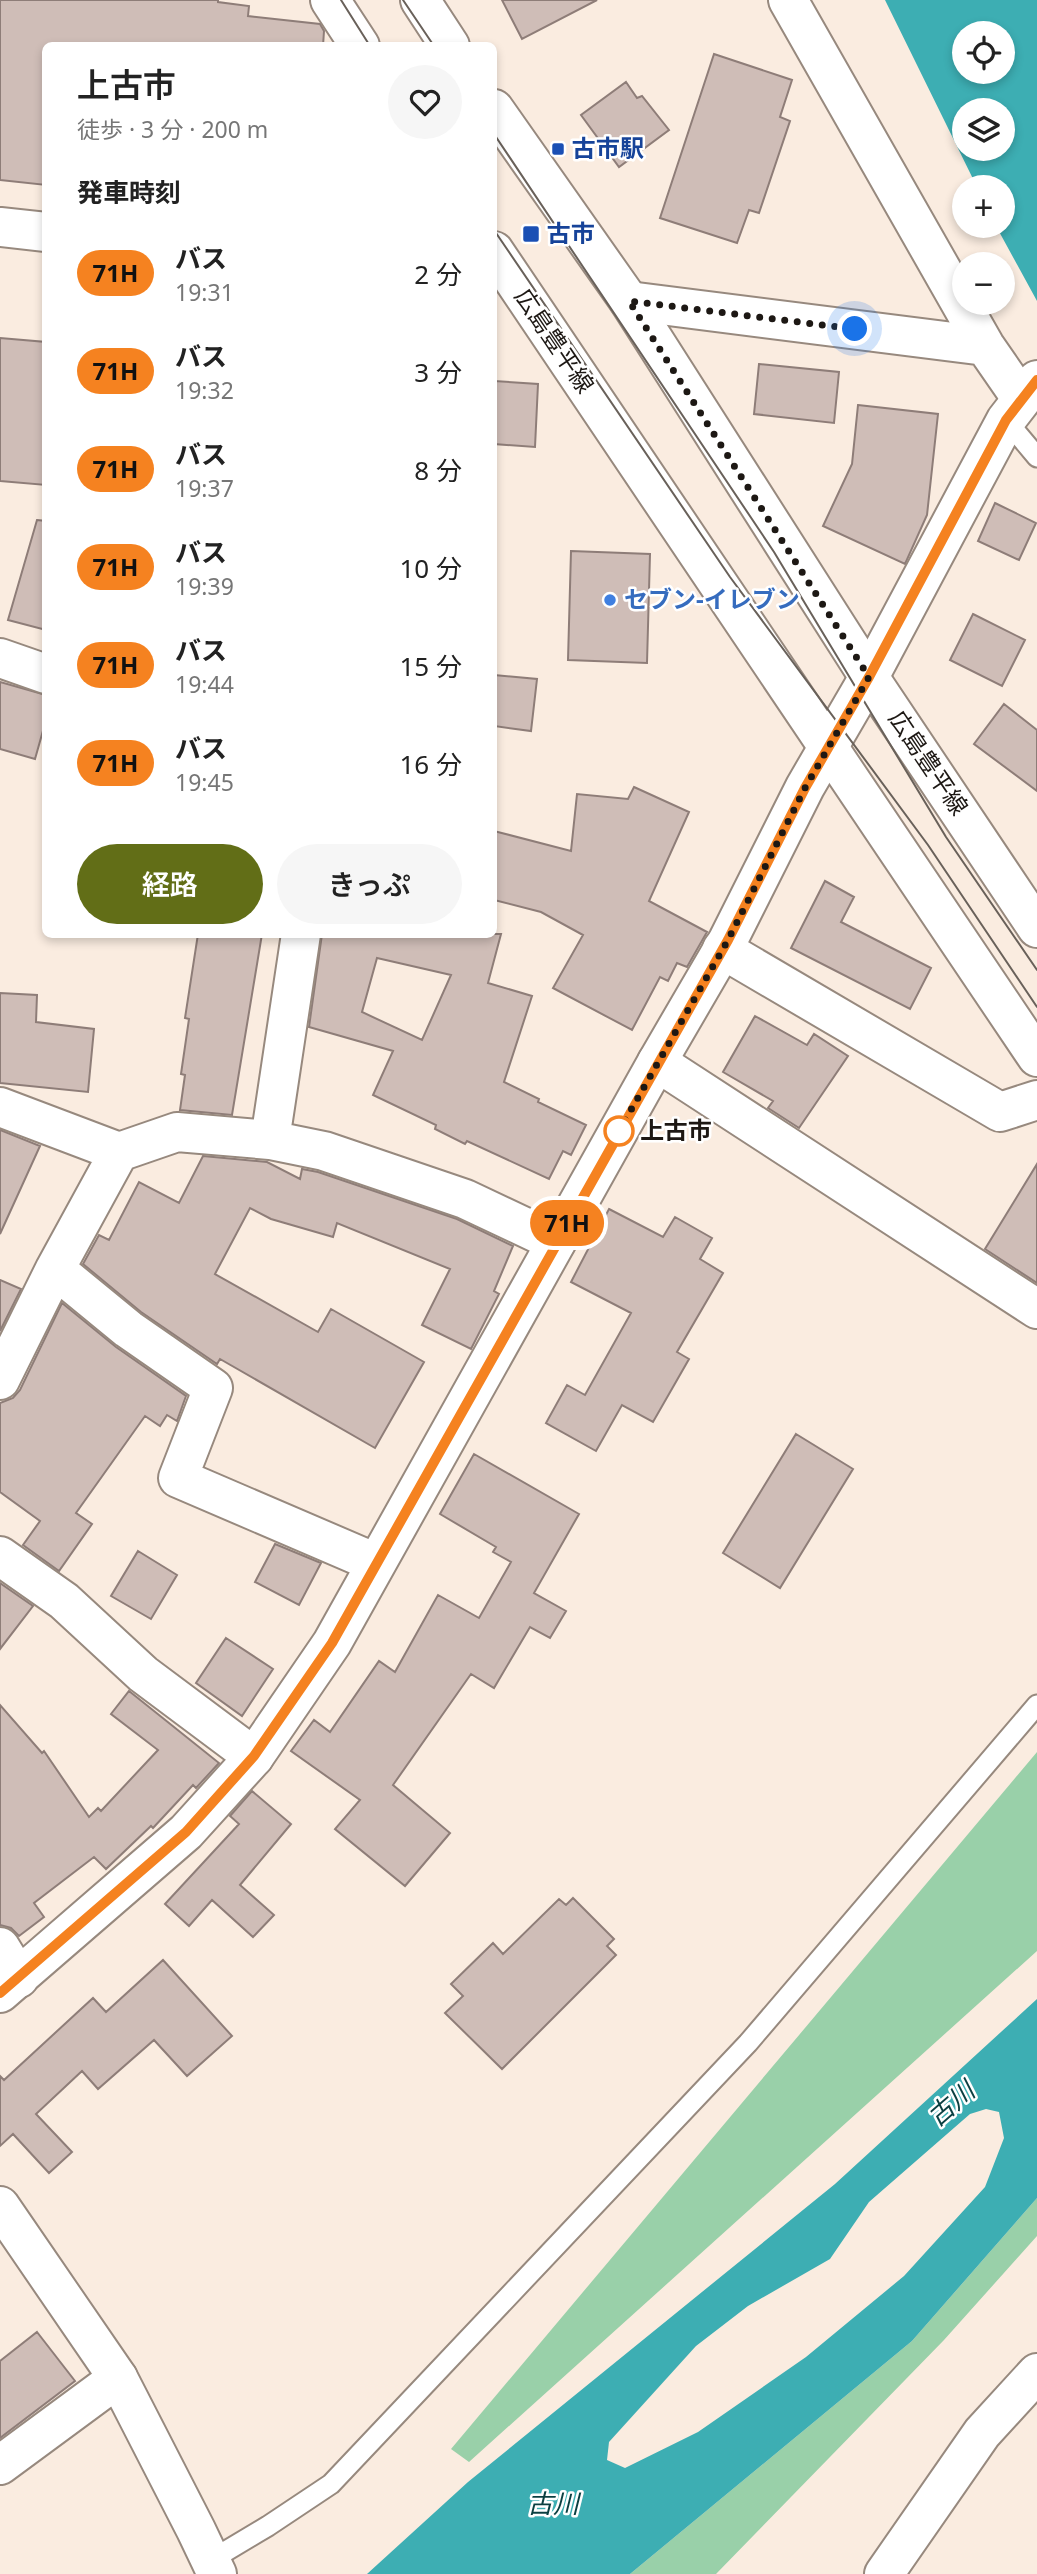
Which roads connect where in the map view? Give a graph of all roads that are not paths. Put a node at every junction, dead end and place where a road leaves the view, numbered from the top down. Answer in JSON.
{"nodes":[{"id":1,"x":331,"y":0,"type":"edge"},
{"id":2,"x":420,"y":0,"type":"edge"},
{"id":3,"x":788,"y":0,"type":"edge"},
{"id":4,"x":357,"y":42,"type":"edge"},
{"id":5,"x":447,"y":42,"type":"edge"},
{"id":6,"x":497,"y":113,"type":"edge"},
{"id":7,"x":0,"y":227,"type":"edge"},
{"id":8,"x":42,"y":232,"type":"edge"},
{"id":9,"x":497,"y":257,"type":"edge"},
{"id":10,"x":629,"y":301,"type":"junction"},
{"id":11,"x":985,"y":346,"type":"junction"},
{"id":12,"x":1021,"y":399,"type":"edge"},
{"id":13,"x":1037,"y":457,"type":"edge"},
{"id":14,"x":0,"y":658,"type":"edge"},
{"id":15,"x":42,"y":673,"type":"edge"},
{"id":16,"x":869,"y":677,"type":"junction"},
{"id":17,"x":828,"y":748,"type":"junction"},
{"id":18,"x":1037,"y":928,"type":"edge"},
{"id":19,"x":300,"y":938,"type":"edge"},
{"id":20,"x":722,"y":948,"type":"junction"},
{"id":21,"x":1037,"y":1057,"type":"edge"},
{"id":22,"x":657,"y":1062,"type":"junction"},
{"id":23,"x":1037,"y":1100,"type":"edge"},
{"id":24,"x":0,"y":1107,"type":"edge"},
{"id":25,"x":270,"y":1140,"type":"junction"},
{"id":26,"x":119,"y":1152,"type":"junction"},
{"id":27,"x":556,"y":1242,"type":"junction"},
{"id":28,"x":55,"y":1269,"type":"junction"},
{"id":29,"x":1037,"y":1309,"type":"edge"},
{"id":30,"x":0,"y":1380,"type":"edge"},
{"id":31,"x":0,"y":1556,"type":"edge"},
{"id":32,"x":376,"y":1563,"type":"junction"},
{"id":33,"x":1037,"y":1705,"type":"edge"},
{"id":34,"x":254,"y":1756,"type":"junction"},
{"id":35,"x":6,"y":1973,"type":"edge"},
{"id":36,"x":0,"y":2206,"type":"edge"},
{"id":37,"x":1037,"y":2373,"type":"edge"},
{"id":38,"x":118,"y":2378,"type":"junction"},
{"id":39,"x":0,"y":2465,"type":"edge"},
{"id":40,"x":210,"y":2569,"type":"edge"},
{"id":41,"x":884,"y":2574,"type":"edge"}],
"edges":[{"from":1,"to":4,"type":"street"},
{"from":2,"to":5,"type":"street"},
{"from":3,"to":11,"type":"street"},
{"from":6,"to":10,"type":"street","name":"広島豊平線"},
{"from":7,"to":8,"type":"street"},
{"from":9,"to":17,"type":"street","name":"広島豊平線"},
{"from":10,"to":11,"type":"street"},
{"from":10,"to":16,"type":"street","name":"広島豊平線"},
{"from":11,"to":12,"type":"street"},
{"from":12,"to":13,"type":"lane"},
{"from":12,"to":16,"type":"street"},
{"from":14,"to":15,"type":"street"},
{"from":16,"to":17,"type":"street"},
{"from":16,"to":18,"type":"street","name":"広島豊平線"},
{"from":17,"to":20,"type":"street"},
{"from":17,"to":21,"type":"street","name":"広島豊平線"},
{"from":19,"to":25,"type":"street"},
{"from":20,"to":22,"type":"street"},
{"from":20,"to":23,"type":"street"},
{"from":22,"to":27,"type":"street"},
{"from":22,"to":29,"type":"street"},
{"from":24,"to":26,"type":"street"},
{"from":25,"to":26,"type":"street"},
{"from":25,"to":27,"type":"street"},
{"from":26,"to":28,"type":"street"},
{"from":27,"to":32,"type":"street"},
{"from":28,"to":30,"type":"street"},
{"from":28,"to":32,"type":"street"},
{"from":31,"to":34,"type":"street"},
{"from":32,"to":34,"type":"street"},
{"from":33,"to":40,"type":"lane"},
{"from":34,"to":35,"type":"street"},
{"from":36,"to":38,"type":"street"},
{"from":37,"to":41,"type":"street"},
{"from":38,"to":39,"type":"street"},
{"from":38,"to":40,"type":"street"}]}
